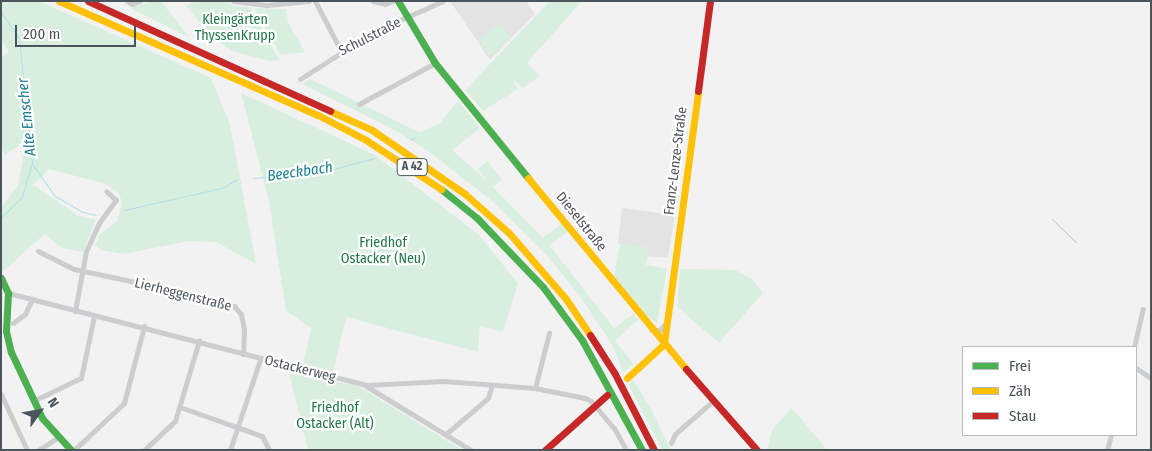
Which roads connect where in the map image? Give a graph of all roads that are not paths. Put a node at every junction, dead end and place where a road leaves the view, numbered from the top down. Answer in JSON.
{"nodes":[{"id":1,"x":58,"y":1,"type":"edge"},
{"id":2,"x":88,"y":1,"type":"edge"},
{"id":3,"x":127,"y":1,"type":"edge"},
{"id":4,"x":140,"y":1,"type":"edge"},
{"id":5,"x":233,"y":1,"type":"edge"},
{"id":6,"x":310,"y":1,"type":"edge"},
{"id":7,"x":315,"y":1,"type":"edge"},
{"id":8,"x":373,"y":1,"type":"edge"},
{"id":9,"x":393,"y":1,"type":"edge"},
{"id":10,"x":398,"y":1,"type":"edge"},
{"id":11,"x":443,"y":1,"type":"edge"},
{"id":12,"x":710,"y":1,"type":"edge"},
{"id":13,"x":406,"y":19,"type":"junction"},
{"id":14,"x":341,"y":51,"type":"junction"},
{"id":15,"x":435,"y":63,"type":"junction"},
{"id":16,"x":300,"y":79,"type":"dead end"},
{"id":17,"x":359,"y":104,"type":"dead end"},
{"id":18,"x":106,"y":191,"type":"dead end"},
{"id":19,"x":38,"y":251,"type":"dead end"},
{"id":20,"x":82,"y":271,"type":"junction"},
{"id":21,"x":1,"y":278,"type":"edge"},
{"id":22,"x":8,"y":293,"type":"junction"},
{"id":23,"x":32,"y":299,"type":"junction"},
{"id":24,"x":1143,"y":309,"type":"dead end"},
{"id":25,"x":75,"y":311,"type":"junction"},
{"id":26,"x":94,"y":316,"type":"junction"},
{"id":27,"x":7,"y":322,"type":"edge"},
{"id":28,"x":666,"y":323,"type":"junction"},
{"id":29,"x":144,"y":326,"type":"junction"},
{"id":30,"x":652,"y":330,"type":"junction"},
{"id":31,"x":549,"y":333,"type":"dead end"},
{"id":32,"x":199,"y":341,"type":"junction"},
{"id":33,"x":664,"y":344,"type":"junction"},
{"id":34,"x":1134,"y":346,"type":"edge"},
{"id":35,"x":243,"y":354,"type":"junction"},
{"id":36,"x":260,"y":360,"type":"junction"},
{"id":37,"x":1137,"y":369,"type":"edge"},
{"id":38,"x":627,"y":378,"type":"dead end"},
{"id":39,"x":1151,"y":378,"type":"edge"},
{"id":40,"x":366,"y":385,"type":"junction"},
{"id":41,"x":492,"y":385,"type":"junction"},
{"id":42,"x":536,"y":388,"type":"junction"},
{"id":43,"x":1,"y":394,"type":"edge"},
{"id":44,"x":607,"y":395,"type":"dead end"},
{"id":45,"x":33,"y":400,"type":"junction"},
{"id":46,"x":714,"y":401,"type":"junction"},
{"id":47,"x":595,"y":405,"type":"junction"},
{"id":48,"x":180,"y":407,"type":"junction"},
{"id":49,"x":237,"y":428,"type":"junction"},
{"id":50,"x":446,"y":434,"type":"junction"},
{"id":51,"x":1111,"y":436,"type":"edge"},
{"id":52,"x":59,"y":437,"type":"junction"},
{"id":53,"x":671,"y":443,"type":"dead end"},
{"id":54,"x":28,"y":450,"type":"edge"},
{"id":55,"x":38,"y":450,"type":"edge"},
{"id":56,"x":72,"y":450,"type":"edge"},
{"id":57,"x":144,"y":450,"type":"edge"},
{"id":58,"x":230,"y":450,"type":"edge"},
{"id":59,"x":269,"y":450,"type":"edge"},
{"id":60,"x":471,"y":450,"type":"edge"},
{"id":61,"x":545,"y":450,"type":"edge"},
{"id":62,"x":626,"y":450,"type":"edge"},
{"id":63,"x":642,"y":450,"type":"edge"},
{"id":64,"x":654,"y":450,"type":"edge"},
{"id":65,"x":757,"y":450,"type":"edge"},
{"id":66,"x":1107,"y":450,"type":"edge"}],
"edges":[{"from":1,"to":63,"type":"main road","number":"A 42"},
{"from":2,"to":64,"type":"main road","number":"A 42"},
{"from":3,"to":4,"type":"street"},
{"from":5,"to":6,"type":"street"},
{"from":7,"to":14,"type":"street"},
{"from":8,"to":9,"type":"street"},
{"from":10,"to":13,"type":"main road","name":"Dieselstraße"},
{"from":11,"to":13,"type":"street","name":"Schulstraße"},
{"from":12,"to":28,"type":"main road","name":"Franz-Lenze-Straße"},
{"from":13,"to":14,"type":"street","name":"Schulstraße"},
{"from":13,"to":15,"type":"main road","name":"Dieselstraße"},
{"from":14,"to":16,"type":"street","name":"Schulstraße"},
{"from":15,"to":17,"type":"street"},
{"from":15,"to":30,"type":"main road","name":"Dieselstraße"},
{"from":18,"to":20,"type":"street"},
{"from":19,"to":20,"type":"street"},
{"from":20,"to":25,"type":"street"},
{"from":20,"to":35,"type":"street","name":"Lierheggenstraße"},
{"from":21,"to":22,"type":"main road"},
{"from":22,"to":23,"type":"street","name":"Ostackerweg"},
{"from":22,"to":27,"type":"main road"},
{"from":23,"to":25,"type":"street","name":"Ostackerweg"},
{"from":23,"to":27,"type":"street"},
{"from":24,"to":34,"type":"street"},
{"from":25,"to":26,"type":"street","name":"Ostackerweg"},
{"from":26,"to":29,"type":"street","name":"Ostackerweg"},
{"from":26,"to":45,"type":"street"},
{"from":27,"to":45,"type":"main road"},
{"from":28,"to":30,"type":"street"},
{"from":28,"to":33,"type":"main road","name":"Franz-Lenze-Straße"},
{"from":29,"to":32,"type":"street","name":"Ostackerweg"},
{"from":29,"to":56,"type":"street"},
{"from":30,"to":33,"type":"main road","name":"Dieselstraße"},
{"from":31,"to":42,"type":"street"},
{"from":32,"to":35,"type":"street","name":"Ostackerweg"},
{"from":32,"to":48,"type":"street"},
{"from":33,"to":38,"type":"main road"},
{"from":33,"to":46,"type":"main road","name":"Dieselstraße"},
{"from":35,"to":36,"type":"street","name":"Ostackerweg"},
{"from":36,"to":40,"type":"street","name":"Ostackerweg"},
{"from":36,"to":49,"type":"street"},
{"from":37,"to":39,"type":"street"},
{"from":40,"to":41,"type":"street","name":"Ostackerweg"},
{"from":40,"to":50,"type":"street"},
{"from":41,"to":42,"type":"street","name":"Ostackerweg"},
{"from":41,"to":50,"type":"street"},
{"from":42,"to":47,"type":"street","name":"Ostackerweg"},
{"from":43,"to":54,"type":"street"},
{"from":44,"to":47,"type":"main road"},
{"from":45,"to":52,"type":"main road"},
{"from":46,"to":53,"type":"street"},
{"from":46,"to":65,"type":"main road","name":"Dieselstraße"},
{"from":47,"to":61,"type":"main road"},
{"from":47,"to":62,"type":"street"},
{"from":48,"to":49,"type":"street"},
{"from":48,"to":57,"type":"street"},
{"from":49,"to":58,"type":"street"},
{"from":49,"to":59,"type":"street"},
{"from":50,"to":60,"type":"street"},
{"from":51,"to":66,"type":"street"},
{"from":52,"to":55,"type":"street"},
{"from":52,"to":56,"type":"main road"}]}
